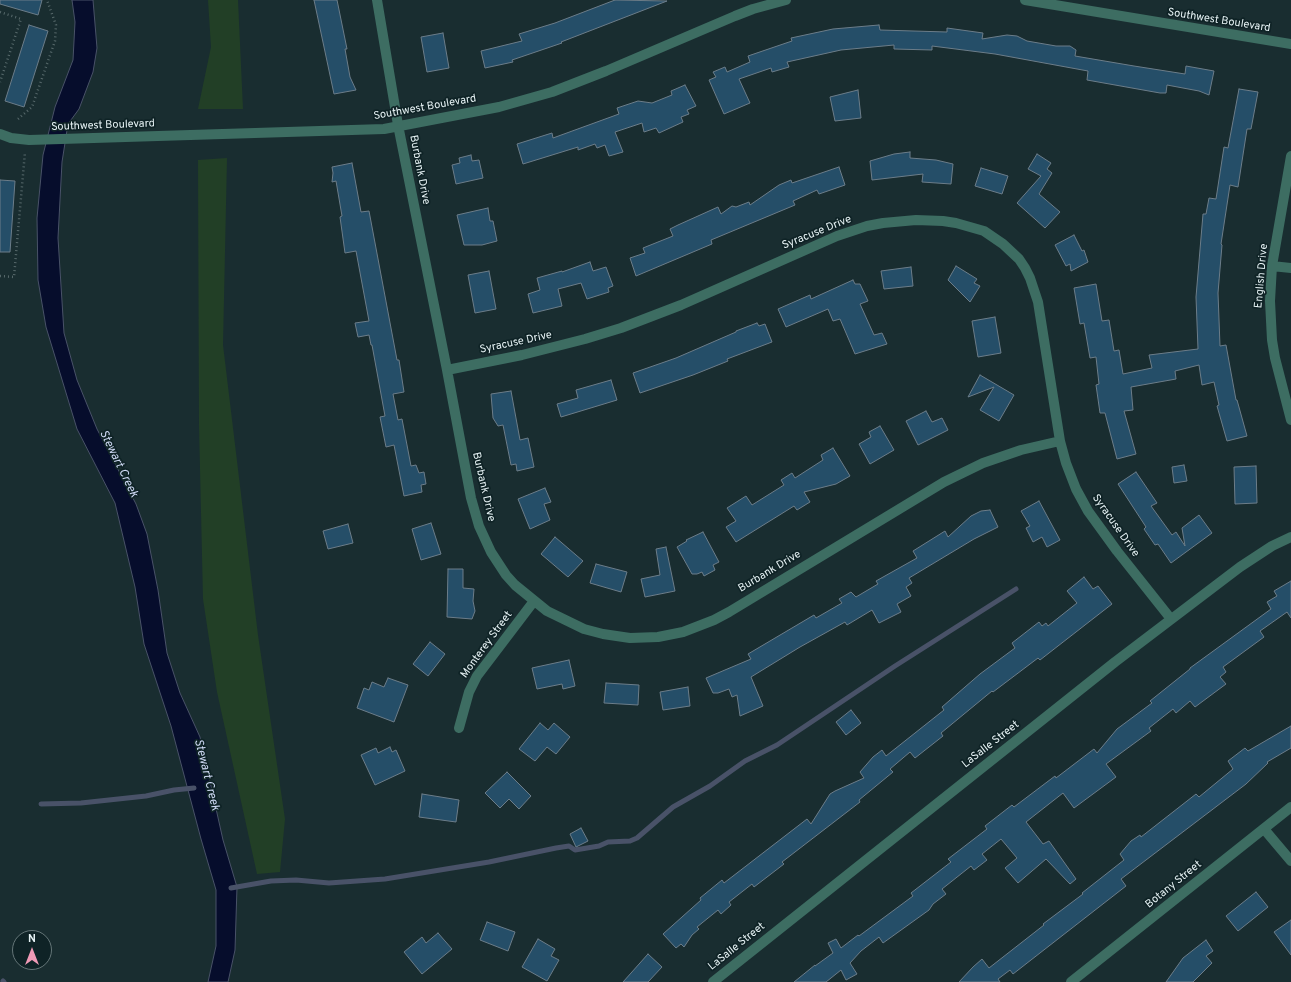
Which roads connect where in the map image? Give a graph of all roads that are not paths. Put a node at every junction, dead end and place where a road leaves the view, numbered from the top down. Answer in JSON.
{"nodes":[{"id":1,"x":377,"y":0,"type":"edge"},
{"id":2,"x":786,"y":0,"type":"edge"},
{"id":3,"x":1025,"y":0,"type":"edge"},
{"id":4,"x":1291,"y":44,"type":"edge"},
{"id":5,"x":398,"y":126,"type":"junction"},
{"id":6,"x":0,"y":134,"type":"edge"},
{"id":7,"x":1291,"y":156,"type":"edge"},
{"id":8,"x":1272,"y":266,"type":"junction"},
{"id":9,"x":1291,"y":268,"type":"edge"},
{"id":10,"x":447,"y":370,"type":"junction"},
{"id":11,"x":1291,"y":420,"type":"edge"},
{"id":12,"x":1060,"y":441,"type":"junction"},
{"id":13,"x":1291,"y":537,"type":"edge"},
{"id":14,"x":534,"y":602,"type":"junction"},
{"id":15,"x":1170,"y":619,"type":"junction"},
{"id":16,"x":459,"y":728,"type":"dead end"},
{"id":17,"x":1291,"y":807,"type":"edge"},
{"id":18,"x":1264,"y":829,"type":"junction"},
{"id":19,"x":1291,"y":862,"type":"edge"},
{"id":20,"x":713,"y":982,"type":"edge"},
{"id":21,"x":1071,"y":982,"type":"edge"}],
"edges":[{"from":1,"to":5,"type":"street","name":"Burbank Drive"},
{"from":2,"to":5,"type":"street","name":"Southwest Boulevard"},
{"from":3,"to":4,"type":"street","name":"Southwest Boulevard"},
{"from":5,"to":6,"type":"street","name":"Southwest Boulevard"},
{"from":5,"to":10,"type":"street","name":"Burbank Drive"},
{"from":7,"to":8,"type":"street","name":"English Drive"},
{"from":8,"to":9,"type":"street"},
{"from":8,"to":11,"type":"street","name":"English Drive"},
{"from":10,"to":12,"type":"street","name":"Syracuse Drive"},
{"from":10,"to":14,"type":"street","name":"Burbank Drive"},
{"from":12,"to":14,"type":"street","name":"Burbank Drive"},
{"from":12,"to":15,"type":"street","name":"Syracuse Drive"},
{"from":13,"to":15,"type":"street","name":"LaSalle Street"},
{"from":14,"to":16,"type":"street","name":"Monterey Street"},
{"from":15,"to":20,"type":"street","name":"LaSalle Street"},
{"from":17,"to":18,"type":"street","name":"Botany Street"},
{"from":18,"to":19,"type":"street"},
{"from":18,"to":21,"type":"street","name":"Botany Street"}]}
